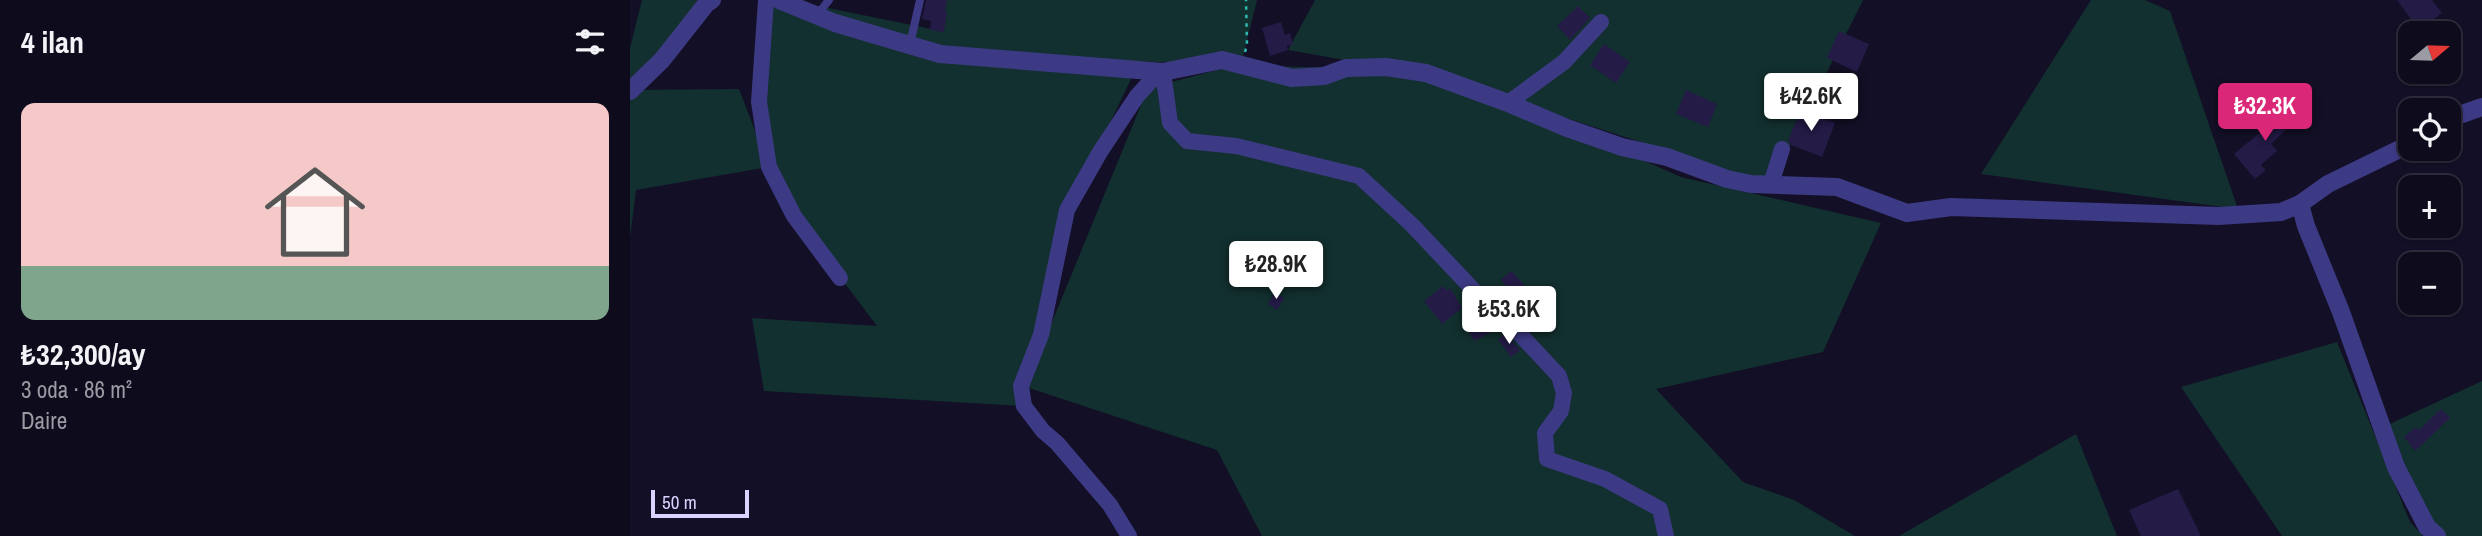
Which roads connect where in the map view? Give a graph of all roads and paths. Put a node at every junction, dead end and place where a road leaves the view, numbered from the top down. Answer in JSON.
{"nodes":[{"id":1,"x":712,"y":0,"type":"edge"},
{"id":2,"x":766,"y":0,"type":"edge"},
{"id":3,"x":779,"y":0,"type":"edge"},
{"id":4,"x":829,"y":0,"type":"edge"},
{"id":5,"x":920,"y":0,"type":"edge"},
{"id":6,"x":1246,"y":0,"type":"edge"},
{"id":7,"x":817,"y":16,"type":"junction"},
{"id":8,"x":1601,"y":22,"type":"dead end"},
{"id":9,"x":910,"y":44,"type":"junction"},
{"id":10,"x":1240,"y":65,"type":"junction"},
{"id":11,"x":1161,"y":72,"type":"junction"},
{"id":12,"x":630,"y":91,"type":"edge"},
{"id":13,"x":1508,"y":103,"type":"junction"},
{"id":14,"x":2482,"y":107,"type":"edge"},
{"id":15,"x":2461,"y":114,"type":"edge"},
{"id":16,"x":1782,"y":149,"type":"dead end"},
{"id":17,"x":2398,"y":150,"type":"edge"},
{"id":18,"x":1771,"y":184,"type":"junction"},
{"id":19,"x":2300,"y":204,"type":"junction"},
{"id":20,"x":840,"y":278,"type":"dead end"},
{"id":21,"x":1129,"y":536,"type":"edge"},
{"id":22,"x":1666,"y":536,"type":"edge"},
{"id":23,"x":2437,"y":536,"type":"edge"}],
"edges":[{"from":1,"to":12,"type":"street"},
{"from":2,"to":20,"type":"street"},
{"from":3,"to":7,"type":"street"},
{"from":4,"to":7,"type":"lane"},
{"from":5,"to":9,"type":"lane"},
{"from":6,"to":10,"type":"path"},
{"from":7,"to":9,"type":"street"},
{"from":8,"to":13,"type":"street"},
{"from":9,"to":11,"type":"street"},
{"from":10,"to":11,"type":"street"},
{"from":10,"to":13,"type":"street"},
{"from":11,"to":21,"type":"street"},
{"from":11,"to":22,"type":"street"},
{"from":13,"to":18,"type":"street"},
{"from":14,"to":15,"type":"street"},
{"from":16,"to":18,"type":"street"},
{"from":17,"to":19,"type":"street"},
{"from":18,"to":19,"type":"street"},
{"from":19,"to":23,"type":"street"}]}
